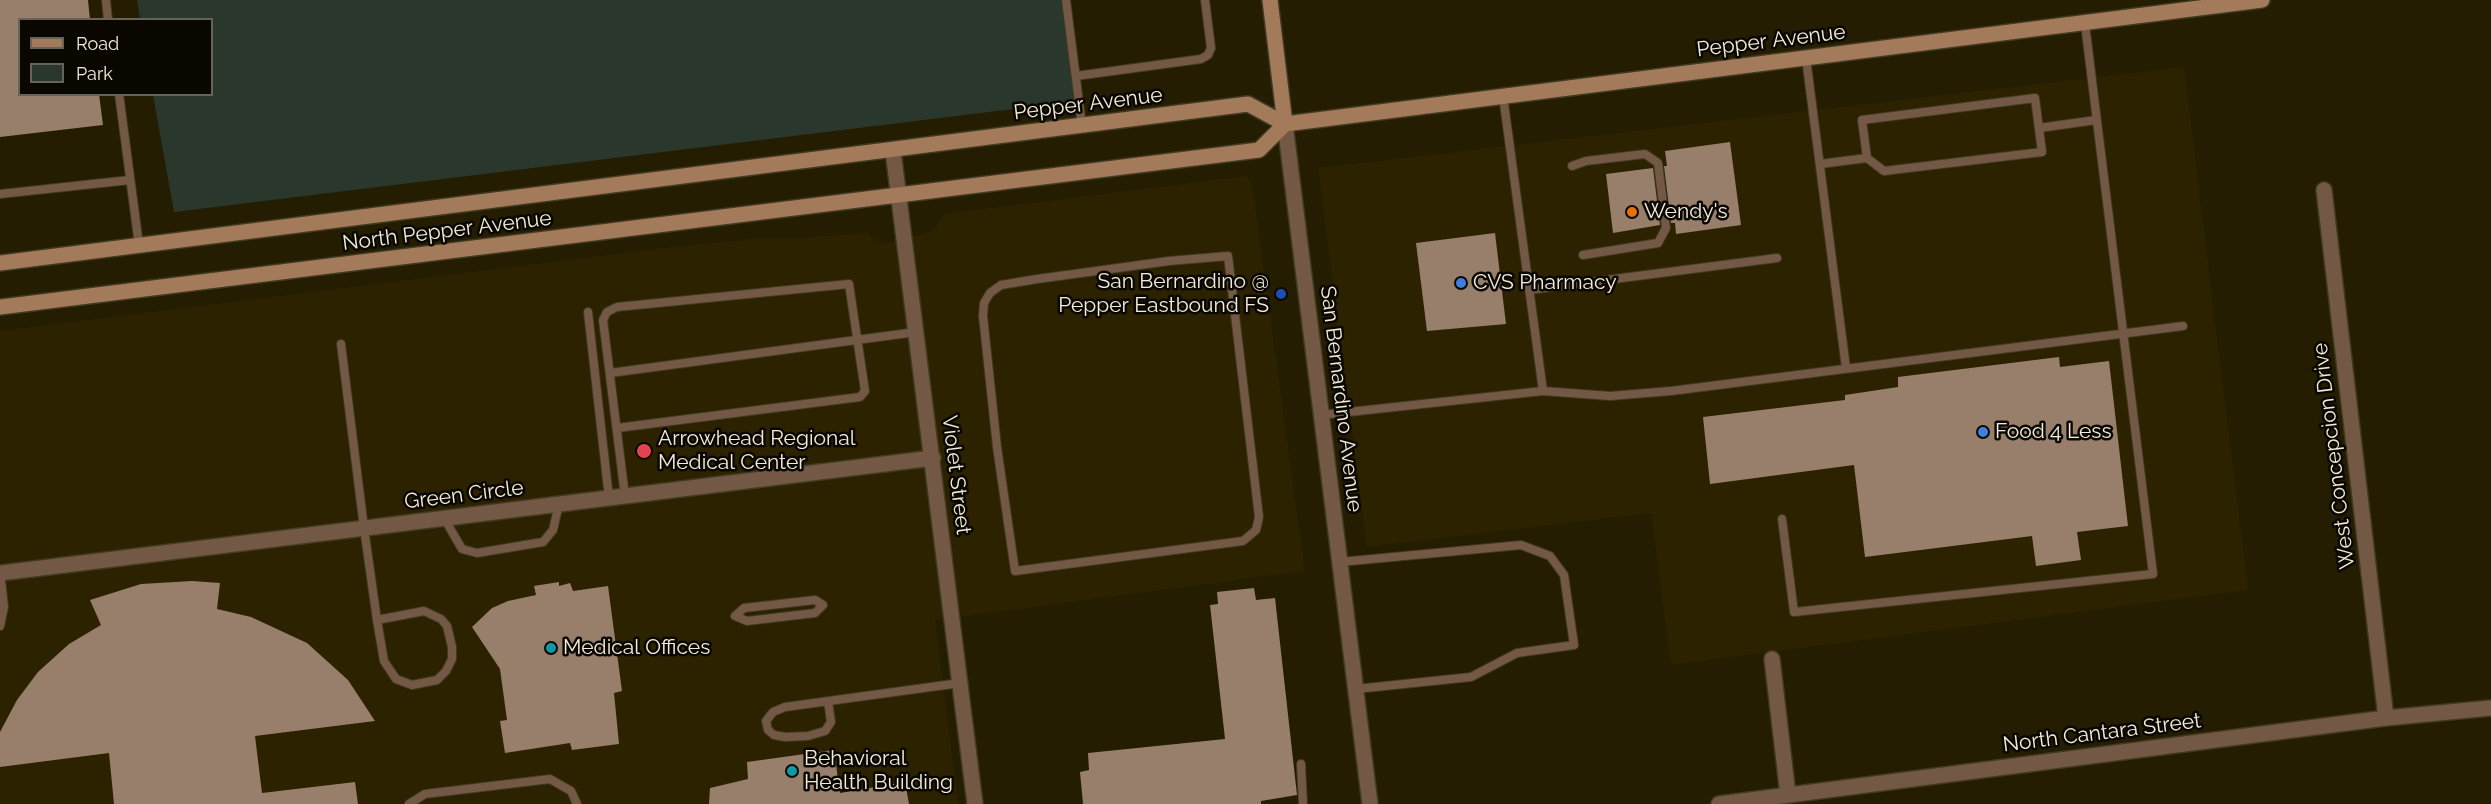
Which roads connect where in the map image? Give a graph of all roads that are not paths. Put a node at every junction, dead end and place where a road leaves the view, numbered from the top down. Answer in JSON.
{"nodes":[{"id":1,"x":106,"y":0,"type":"edge"},
{"id":2,"x":1066,"y":0,"type":"edge"},
{"id":3,"x":1205,"y":0,"type":"edge"},
{"id":4,"x":1270,"y":0,"type":"edge"},
{"id":5,"x":2262,"y":0,"type":"edge"},
{"id":6,"x":108,"y":18,"type":"edge"},
{"id":7,"x":2085,"y":24,"type":"junction"},
{"id":8,"x":1806,"y":58,"type":"junction"},
{"id":9,"x":1076,"y":76,"type":"junction"},
{"id":10,"x":119,"y":96,"type":"edge"},
{"id":11,"x":1503,"y":96,"type":"junction"},
{"id":12,"x":2096,"y":120,"type":"junction"},
{"id":13,"x":1285,"y":123,"type":"junction"},
{"id":14,"x":1082,"y":126,"type":"junction"},
{"id":15,"x":2039,"y":128,"type":"junction"},
{"id":16,"x":893,"y":151,"type":"junction"},
{"id":17,"x":1867,"y":158,"type":"junction"},
{"id":18,"x":1820,"y":164,"type":"junction"},
{"id":19,"x":1572,"y":166,"type":"dead end"},
{"id":20,"x":130,"y":180,"type":"junction"},
{"id":21,"x":2324,"y":190,"type":"dead end"},
{"id":22,"x":0,"y":194,"type":"edge"},
{"id":23,"x":899,"y":196,"type":"junction"},
{"id":24,"x":139,"y":245,"type":"junction"},
{"id":25,"x":1584,"y":255,"type":"dead end"},
{"id":26,"x":1777,"y":258,"type":"dead end"},
{"id":27,"x":0,"y":262,"type":"edge"},
{"id":28,"x":1529,"y":290,"type":"junction"},
{"id":29,"x":0,"y":308,"type":"edge"},
{"id":30,"x":588,"y":312,"type":"dead end"},
{"id":31,"x":2183,"y":326,"type":"dead end"},
{"id":32,"x":916,"y":332,"type":"junction"},
{"id":33,"x":2123,"y":333,"type":"junction"},
{"id":34,"x":858,"y":341,"type":"junction"},
{"id":35,"x":341,"y":344,"type":"dead end"},
{"id":36,"x":1846,"y":368,"type":"junction"},
{"id":37,"x":610,"y":373,"type":"junction"},
{"id":38,"x":1243,"y":378,"type":"joint"},
{"id":39,"x":1543,"y":391,"type":"junction"},
{"id":40,"x":1321,"y":415,"type":"junction"},
{"id":41,"x":617,"y":428,"type":"junction"},
{"id":42,"x":933,"y":458,"type":"junction"},
{"id":43,"x":617,"y":497,"type":"junction"},
{"id":44,"x":560,"y":504,"type":"junction"},
{"id":45,"x":444,"y":518,"type":"junction"},
{"id":46,"x":1782,"y":519,"type":"dead end"},
{"id":47,"x":364,"y":528,"type":"junction"},
{"id":48,"x":1340,"y":562,"type":"junction"},
{"id":49,"x":0,"y":572,"type":"edge"},
{"id":50,"x":823,"y":605,"type":"joint"},
{"id":51,"x":377,"y":620,"type":"junction"},
{"id":52,"x":0,"y":626,"type":"edge"},
{"id":53,"x":1772,"y":658,"type":"dead end"},
{"id":54,"x":960,"y":683,"type":"junction"},
{"id":55,"x":1356,"y":689,"type":"junction"},
{"id":56,"x":828,"y":701,"type":"junction"},
{"id":57,"x":2491,"y":708,"type":"edge"},
{"id":58,"x":2386,"y":718,"type":"junction"},
{"id":59,"x":1301,"y":764,"type":"dead end"},
{"id":60,"x":1788,"y":795,"type":"junction"},
{"id":61,"x":409,"y":804,"type":"edge"},
{"id":62,"x":577,"y":804,"type":"edge"},
{"id":63,"x":975,"y":804,"type":"edge"},
{"id":64,"x":1303,"y":804,"type":"edge"},
{"id":65,"x":1370,"y":804,"type":"edge"},
{"id":66,"x":1719,"y":804,"type":"edge"}],
"edges":[{"from":1,"to":6,"type":"lane"},
{"from":2,"to":9,"type":"lane"},
{"from":3,"to":9,"type":"lane"},
{"from":4,"to":13,"type":"main road","name":"San Bernardino Avenue"},
{"from":5,"to":7,"type":"main road","name":"Pepper Avenue"},
{"from":7,"to":8,"type":"main road","name":"Pepper Avenue"},
{"from":7,"to":12,"type":"lane"},
{"from":8,"to":11,"type":"main road","name":"Pepper Avenue"},
{"from":8,"to":18,"type":"lane"},
{"from":9,"to":14,"type":"lane"},
{"from":10,"to":20,"type":"lane"},
{"from":11,"to":13,"type":"main road","name":"Pepper Avenue"},
{"from":11,"to":28,"type":"lane"},
{"from":12,"to":15,"type":"lane"},
{"from":12,"to":33,"type":"lane"},
{"from":13,"to":14,"type":"main road","name":"Pepper Avenue"},
{"from":13,"to":23,"type":"main road"},
{"from":13,"to":40,"type":"street","name":"San Bernardino Avenue"},
{"from":14,"to":16,"type":"main road","name":"Pepper Avenue"},
{"from":15,"to":17,"type":"lane"},
{"from":15,"to":17,"type":"lane"},
{"from":16,"to":23,"type":"street","name":"Violet Street"},
{"from":16,"to":24,"type":"main road","name":"North Pepper Avenue"},
{"from":17,"to":18,"type":"lane"},
{"from":18,"to":36,"type":"lane"},
{"from":19,"to":25,"type":"lane"},
{"from":20,"to":22,"type":"lane"},
{"from":20,"to":24,"type":"lane"},
{"from":21,"to":58,"type":"street","name":"West Concepcion Drive"},
{"from":23,"to":29,"type":"main road","name":"North Pepper Avenue"},
{"from":23,"to":32,"type":"street","name":"Violet Street"},
{"from":24,"to":27,"type":"main road","name":"North Pepper Avenue"},
{"from":26,"to":28,"type":"lane"},
{"from":28,"to":39,"type":"lane"},
{"from":30,"to":43,"type":"lane"},
{"from":31,"to":33,"type":"lane"},
{"from":32,"to":34,"type":"lane"},
{"from":32,"to":42,"type":"street","name":"Violet Street"},
{"from":33,"to":36,"type":"lane"},
{"from":33,"to":46,"type":"lane"},
{"from":34,"to":37,"type":"lane"},
{"from":34,"to":37,"type":"lane"},
{"from":34,"to":41,"type":"lane"},
{"from":35,"to":47,"type":"lane"},
{"from":36,"to":39,"type":"lane"},
{"from":37,"to":41,"type":"lane"},
{"from":38,"to":38,"type":"lane"},
{"from":39,"to":40,"type":"lane"},
{"from":40,"to":48,"type":"street","name":"San Bernardino Avenue"},
{"from":41,"to":43,"type":"lane"},
{"from":42,"to":43,"type":"street","name":"Green Circle"},
{"from":42,"to":54,"type":"street","name":"Violet Street"},
{"from":43,"to":44,"type":"street","name":"Green Circle"},
{"from":44,"to":45,"type":"street","name":"Green Circle"},
{"from":44,"to":45,"type":"lane"},
{"from":45,"to":47,"type":"street","name":"Green Circle"},
{"from":47,"to":49,"type":"street","name":"Green Circle"},
{"from":47,"to":51,"type":"lane"},
{"from":48,"to":55,"type":"street","name":"San Bernardino Avenue"},
{"from":48,"to":55,"type":"lane"},
{"from":49,"to":52,"type":"lane"},
{"from":50,"to":50,"type":"lane"},
{"from":51,"to":51,"type":"lane"},
{"from":53,"to":60,"type":"street"},
{"from":54,"to":56,"type":"lane"},
{"from":54,"to":63,"type":"street","name":"Violet Street"},
{"from":55,"to":65,"type":"street","name":"San Bernardino Avenue"},
{"from":56,"to":56,"type":"lane"},
{"from":57,"to":58,"type":"street","name":"North Cantara Street"},
{"from":58,"to":60,"type":"street","name":"North Cantara Street"},
{"from":59,"to":64,"type":"lane"},
{"from":60,"to":66,"type":"street","name":"North Cantara Street"},
{"from":61,"to":62,"type":"lane"}]}
